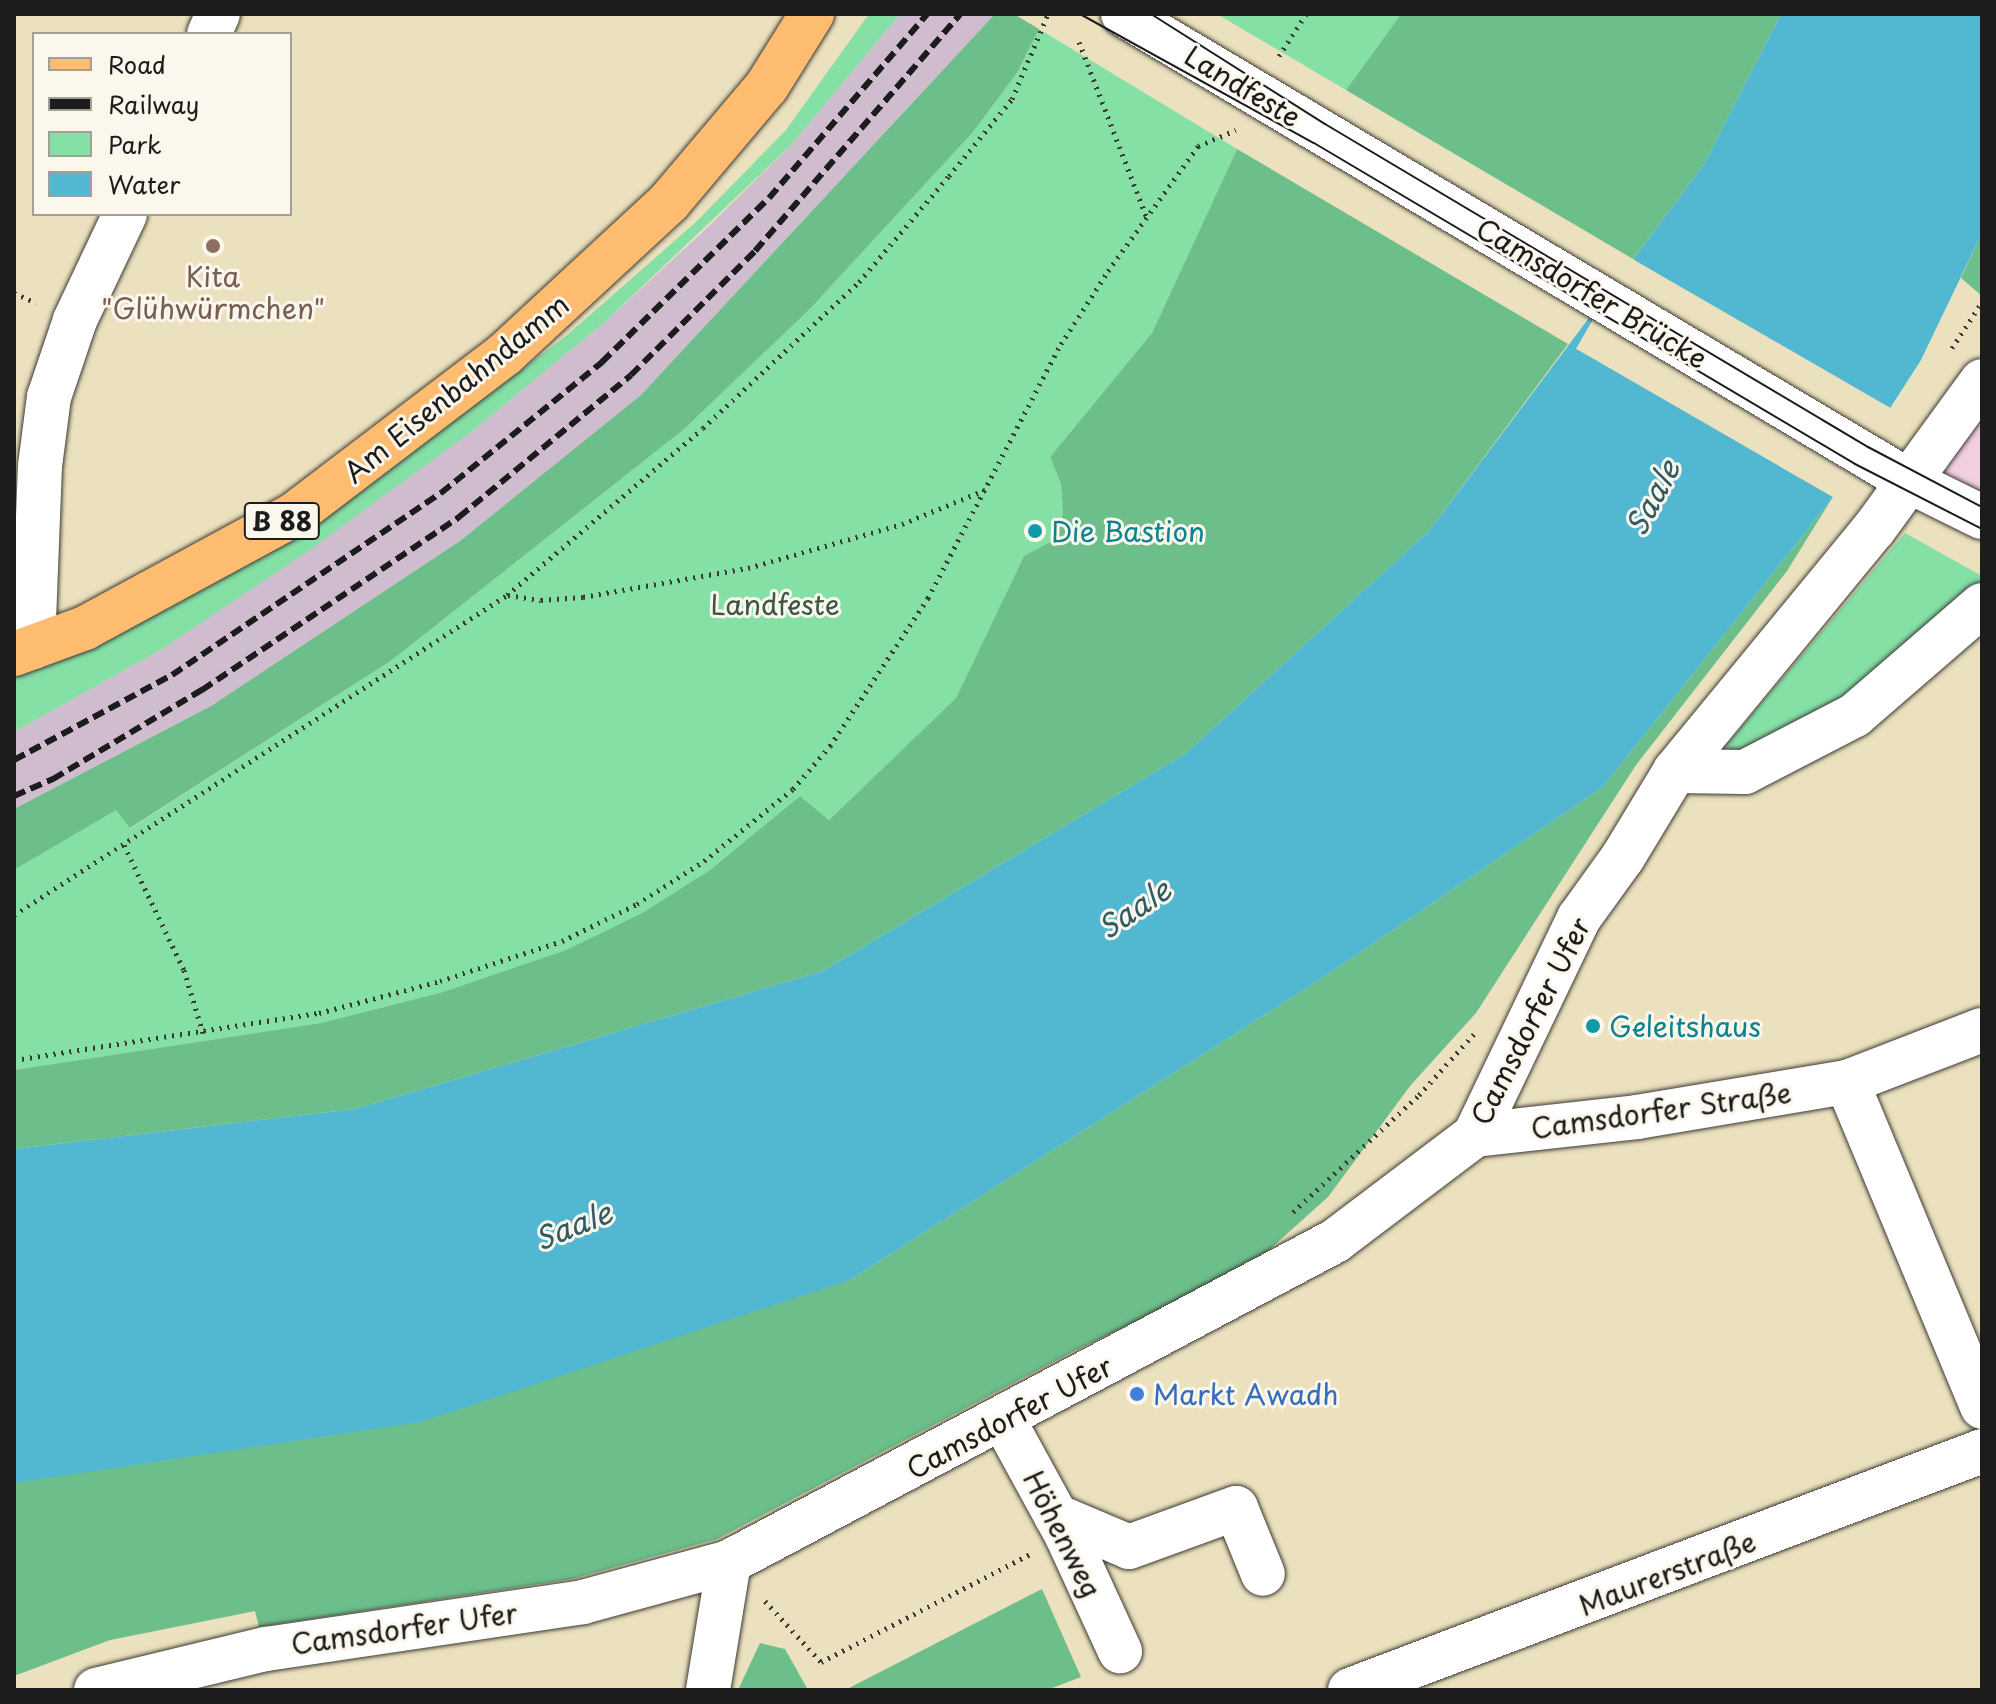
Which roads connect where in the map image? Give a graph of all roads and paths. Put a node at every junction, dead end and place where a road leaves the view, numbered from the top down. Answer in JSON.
{"nodes":[{"id":1,"x":812,"y":14,"type":"edge"},
{"id":2,"x":1048,"y":14,"type":"edge"},
{"id":3,"x":1123,"y":14,"type":"edge"},
{"id":4,"x":1306,"y":14,"type":"edge"},
{"id":5,"x":1079,"y":42,"type":"dead end"},
{"id":6,"x":1256,"y":93,"type":"junction"},
{"id":7,"x":1321,"y":133,"type":"joint"},
{"id":8,"x":124,"y":216,"type":"edge"},
{"id":9,"x":1147,"y":218,"type":"junction"},
{"id":10,"x":1982,"y":381,"type":"edge"},
{"id":11,"x":1907,"y":480,"type":"junction"},
{"id":12,"x":985,"y":490,"type":"junction"},
{"id":13,"x":1982,"y":517,"type":"edge"},
{"id":14,"x":507,"y":595,"type":"junction"},
{"id":15,"x":1982,"y":605,"type":"edge"},
{"id":16,"x":23,"y":650,"type":"edge"},
{"id":17,"x":1675,"y":771,"type":"junction"},
{"id":18,"x":124,"y":845,"type":"junction"},
{"id":19,"x":14,"y":915,"type":"edge"},
{"id":20,"x":1483,"y":1024,"type":"dead end"},
{"id":21,"x":1982,"y":1030,"type":"edge"},
{"id":22,"x":203,"y":1033,"type":"junction"},
{"id":23,"x":14,"y":1060,"type":"edge"},
{"id":24,"x":1847,"y":1082,"type":"junction"},
{"id":25,"x":1475,"y":1135,"type":"junction"},
{"id":26,"x":1284,"y":1220,"type":"dead end"},
{"id":27,"x":1982,"y":1407,"type":"edge"},
{"id":28,"x":1003,"y":1419,"type":"junction"},
{"id":29,"x":1982,"y":1451,"type":"edge"},
{"id":30,"x":1062,"y":1526,"type":"junction"},
{"id":31,"x":729,"y":1562,"type":"junction"},
{"id":32,"x":1263,"y":1574,"type":"dead end"},
{"id":33,"x":1120,"y":1651,"type":"dead end"},
{"id":34,"x":96,"y":1690,"type":"edge"},
{"id":35,"x":708,"y":1690,"type":"edge"},
{"id":36,"x":1350,"y":1690,"type":"edge"}],
"edges":[{"from":1,"to":16,"type":"main road","name":"Am Eisenbahndamm","number":"B 88"},
{"from":2,"to":14,"type":"path"},
{"from":3,"to":6,"type":"street","name":"Landfeste"},
{"from":4,"to":6,"type":"path"},
{"from":5,"to":9,"type":"path"},
{"from":6,"to":7,"type":"street","name":"Landfeste"},
{"from":6,"to":9,"type":"path"},
{"from":7,"to":11,"type":"street","name":"Camsdorfer Brücke"},
{"from":8,"to":16,"type":"street"},
{"from":9,"to":12,"type":"path"},
{"from":10,"to":11,"type":"street","name":"Camsdorfer Ufer"},
{"from":11,"to":13,"type":"street","name":"Camsdorfer Brücke"},
{"from":11,"to":17,"type":"street","name":"Camsdorfer Ufer"},
{"from":12,"to":14,"type":"path"},
{"from":12,"to":22,"type":"path"},
{"from":14,"to":18,"type":"path"},
{"from":15,"to":17,"type":"street"},
{"from":17,"to":25,"type":"street","name":"Camsdorfer Ufer"},
{"from":18,"to":19,"type":"path"},
{"from":18,"to":22,"type":"path"},
{"from":20,"to":26,"type":"path"},
{"from":21,"to":24,"type":"street","name":"Camsdorfer Straße"},
{"from":22,"to":23,"type":"path"},
{"from":24,"to":25,"type":"street","name":"Camsdorfer Straße"},
{"from":24,"to":27,"type":"street"},
{"from":25,"to":28,"type":"street","name":"Camsdorfer Ufer"},
{"from":28,"to":30,"type":"street","name":"Höhenweg"},
{"from":28,"to":31,"type":"street","name":"Camsdorfer Ufer"},
{"from":29,"to":36,"type":"street","name":"Maurerstraße"},
{"from":30,"to":31,"type":"path"},
{"from":30,"to":32,"type":"street"},
{"from":30,"to":33,"type":"street","name":"Höhenweg"},
{"from":31,"to":34,"type":"street","name":"Camsdorfer Ufer"},
{"from":31,"to":35,"type":"street"}]}
